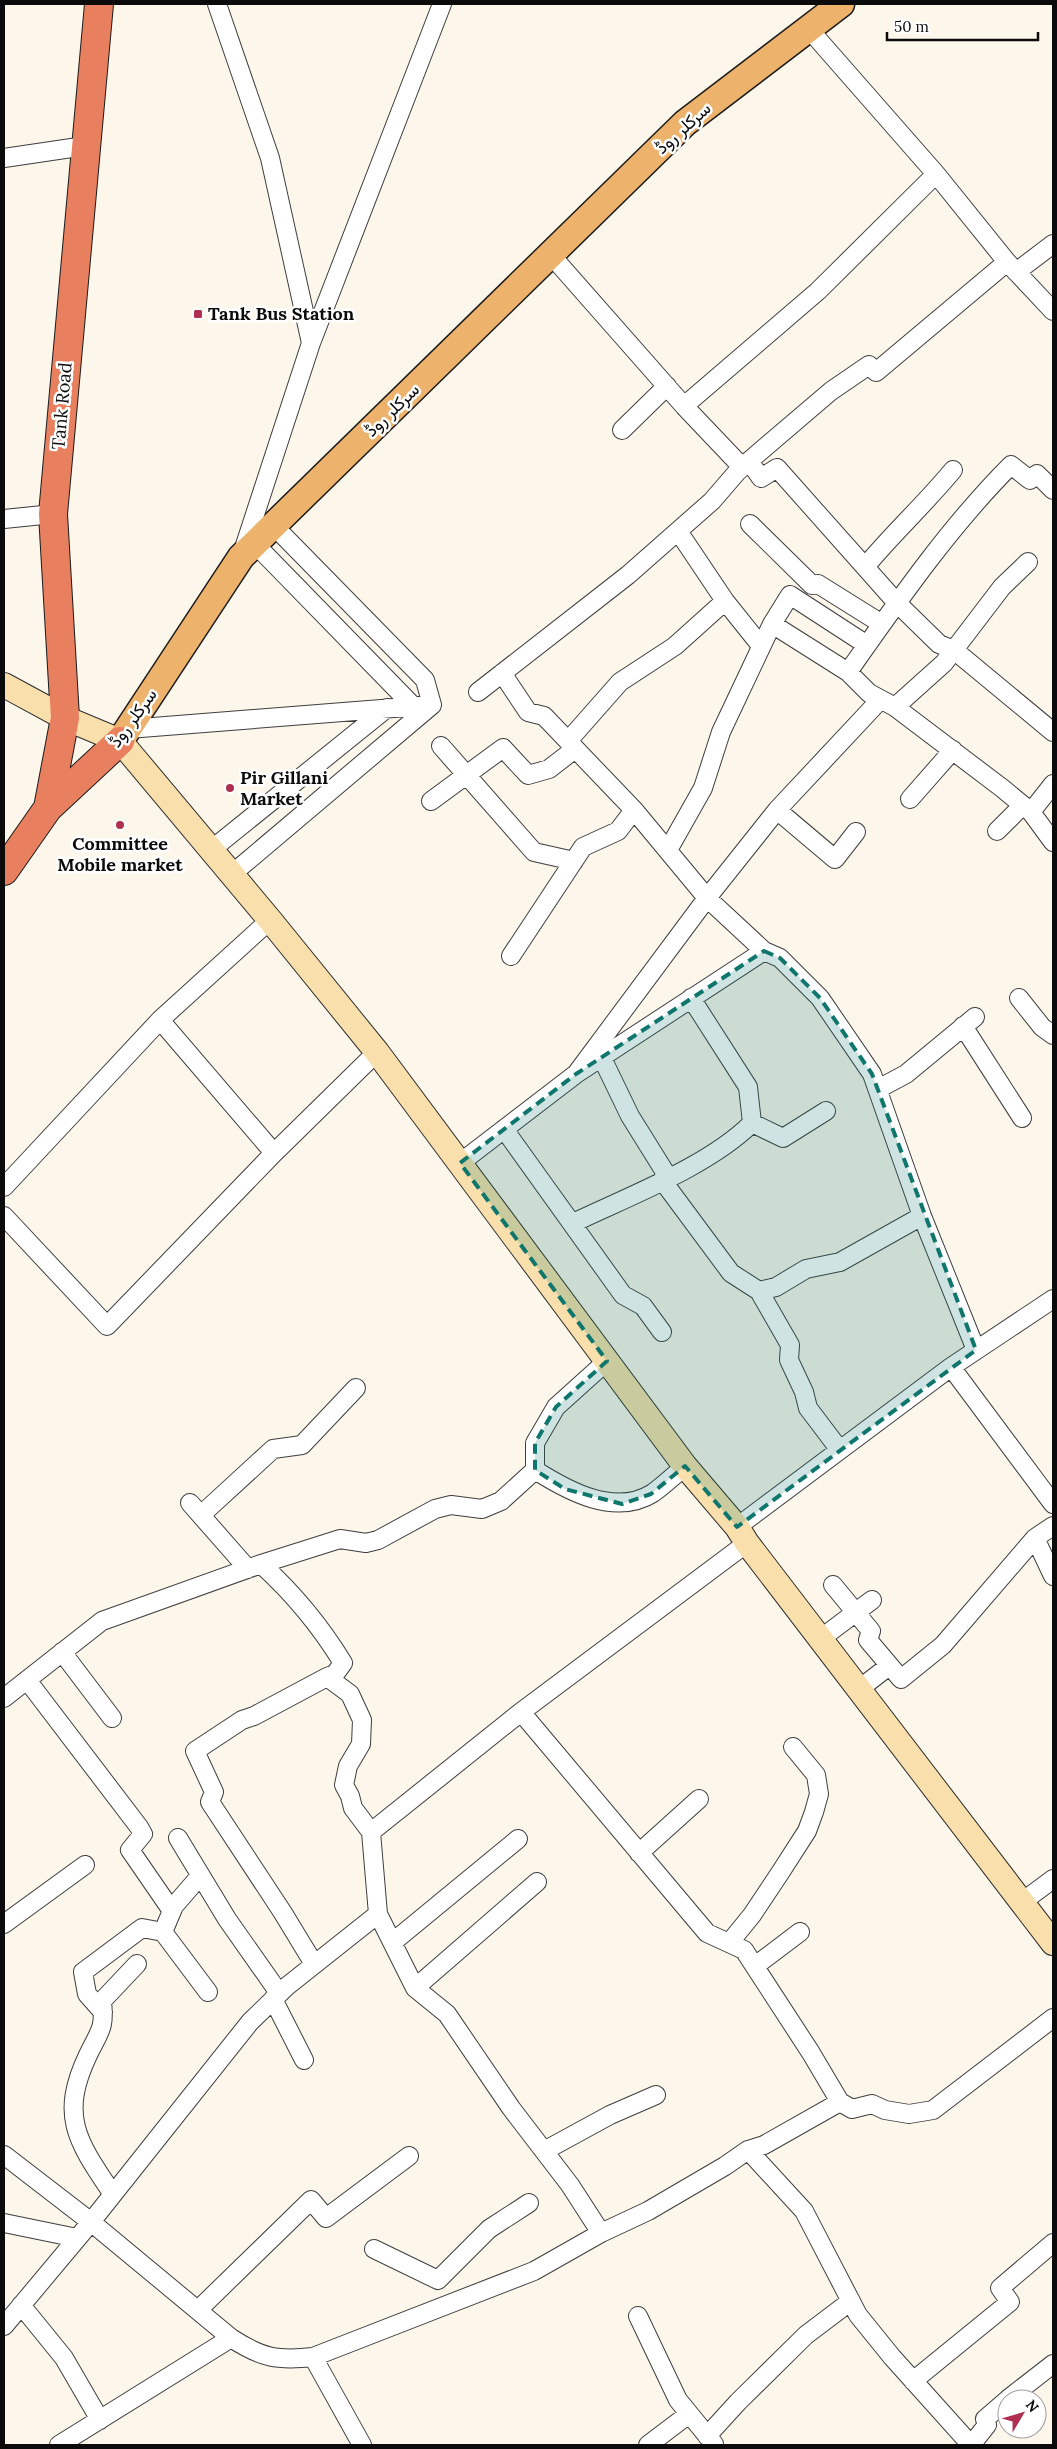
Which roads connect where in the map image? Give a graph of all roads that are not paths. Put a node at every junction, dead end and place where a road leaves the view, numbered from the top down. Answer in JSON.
{"nodes":[{"id":1,"x":99,"y":4,"type":"edge"},
{"id":2,"x":217,"y":4,"type":"edge"},
{"id":3,"x":442,"y":4,"type":"edge"},
{"id":4,"x":842,"y":4,"type":"edge"},
{"id":5,"x":808,"y":28,"type":"junction"},
{"id":6,"x":85,"y":146,"type":"junction"},
{"id":7,"x":4,"y":158,"type":"edge"},
{"id":8,"x":936,"y":174,"type":"junction"},
{"id":9,"x":1053,"y":244,"type":"edge"},
{"id":10,"x":550,"y":255,"type":"junction"},
{"id":11,"x":1012,"y":267,"type":"junction"},
{"id":12,"x":1053,"y":311,"type":"edge"},
{"id":13,"x":311,"y":343,"type":"junction"},
{"id":14,"x":667,"y":386,"type":"junction"},
{"id":15,"x":684,"y":406,"type":"junction"},
{"id":16,"x":622,"y":430,"type":"dead end"},
{"id":17,"x":746,"y":464,"type":"junction"},
{"id":18,"x":953,"y":470,"type":"dead end"},
{"id":19,"x":1053,"y":490,"type":"edge"},
{"id":20,"x":53,"y":514,"type":"junction"},
{"id":21,"x":4,"y":519,"type":"edge"},
{"id":22,"x":750,"y":524,"type":"dead end"},
{"id":23,"x":273,"y":525,"type":"junction"},
{"id":24,"x":678,"y":531,"type":"junction"},
{"id":25,"x":248,"y":550,"type":"junction"},
{"id":26,"x":1028,"y":562,"type":"dead end"},
{"id":27,"x":865,"y":567,"type":"junction"},
{"id":28,"x":725,"y":601,"type":"junction"},
{"id":29,"x":896,"y":603,"type":"junction"},
{"id":30,"x":772,"y":624,"type":"junction"},
{"id":31,"x":882,"y":624,"type":"junction"},
{"id":32,"x":867,"y":645,"type":"junction"},
{"id":33,"x":761,"y":646,"type":"junction"},
{"id":34,"x":954,"y":650,"type":"junction"},
{"id":35,"x":848,"y":672,"type":"junction"},
{"id":36,"x":502,"y":673,"type":"junction"},
{"id":37,"x":4,"y":685,"type":"edge"},
{"id":38,"x":478,"y":692,"type":"dead end"},
{"id":39,"x":432,"y":704,"type":"junction"},
{"id":40,"x":887,"y":704,"type":"junction"},
{"id":41,"x":413,"y":706,"type":"junction"},
{"id":42,"x":387,"y":708,"type":"junction"},
{"id":43,"x":65,"y":718,"type":"junction"},
{"id":44,"x":1053,"y":732,"type":"edge"},
{"id":45,"x":124,"y":735,"type":"junction"},
{"id":46,"x":572,"y":745,"type":"junction"},
{"id":47,"x":441,"y":746,"type":"dead end"},
{"id":48,"x":952,"y":750,"type":"junction"},
{"id":49,"x":465,"y":774,"type":"junction"},
{"id":50,"x":1053,"y":784,"type":"edge"},
{"id":51,"x":910,"y":800,"type":"dead end"},
{"id":52,"x":431,"y":801,"type":"dead end"},
{"id":53,"x":48,"y":808,"type":"junction"},
{"id":54,"x":1027,"y":809,"type":"junction"},
{"id":55,"x":634,"y":810,"type":"junction"},
{"id":56,"x":777,"y":810,"type":"junction"},
{"id":57,"x":997,"y":831,"type":"dead end"},
{"id":58,"x":856,"y":832,"type":"dead end"},
{"id":59,"x":1053,"y":842,"type":"edge"},
{"id":60,"x":211,"y":850,"type":"junction"},
{"id":61,"x":668,"y":850,"type":"junction"},
{"id":62,"x":8,"y":855,"type":"edge"},
{"id":63,"x":574,"y":860,"type":"junction"},
{"id":64,"x":232,"y":874,"type":"junction"},
{"id":65,"x":707,"y":898,"type":"junction"},
{"id":66,"x":270,"y":920,"type":"junction"},
{"id":67,"x":764,"y":951,"type":"junction"},
{"id":68,"x":510,"y":956,"type":"dead end"},
{"id":69,"x":691,"y":998,"type":"junction"},
{"id":70,"x":1019,"y":998,"type":"dead end"},
{"id":71,"x":160,"y":1020,"type":"junction"},
{"id":72,"x":1053,"y":1035,"type":"edge"},
{"id":73,"x":376,"y":1052,"type":"junction"},
{"id":74,"x":602,"y":1058,"type":"junction"},
{"id":75,"x":576,"y":1074,"type":"junction"},
{"id":76,"x":878,"y":1089,"type":"junction"},
{"id":77,"x":826,"y":1111,"type":"dead end"},
{"id":78,"x":1022,"y":1118,"type":"dead end"},
{"id":79,"x":752,"y":1123,"type":"junction"},
{"id":80,"x":504,"y":1129,"type":"junction"},
{"id":81,"x":274,"y":1153,"type":"junction"},
{"id":82,"x":460,"y":1163,"type":"junction"},
{"id":83,"x":665,"y":1179,"type":"junction"},
{"id":84,"x":4,"y":1187,"type":"edge"},
{"id":85,"x":4,"y":1216,"type":"edge"},
{"id":86,"x":922,"y":1216,"type":"junction"},
{"id":87,"x":573,"y":1223,"type":"junction"},
{"id":88,"x":759,"y":1291,"type":"junction"},
{"id":89,"x":1053,"y":1299,"type":"edge"},
{"id":90,"x":662,"y":1332,"type":"dead end"},
{"id":91,"x":976,"y":1350,"type":"junction"},
{"id":92,"x":607,"y":1361,"type":"junction"},
{"id":93,"x":951,"y":1367,"type":"junction"},
{"id":94,"x":356,"y":1388,"type":"dead end"},
{"id":95,"x":839,"y":1449,"type":"junction"},
{"id":96,"x":685,"y":1466,"type":"junction"},
{"id":97,"x":535,"y":1470,"type":"junction"},
{"id":98,"x":1053,"y":1504,"type":"edge"},
{"id":99,"x":1053,"y":1526,"type":"edge"},
{"id":100,"x":742,"y":1535,"type":"junction"},
{"id":101,"x":1036,"y":1538,"type":"junction"},
{"id":102,"x":255,"y":1566,"type":"junction"},
{"id":103,"x":1053,"y":1576,"type":"edge"},
{"id":104,"x":833,"y":1585,"type":"dead end"},
{"id":105,"x":872,"y":1600,"type":"dead end"},
{"id":106,"x":855,"y":1612,"type":"junction"},
{"id":107,"x":820,"y":1640,"type":"junction"},
{"id":108,"x":62,"y":1652,"type":"junction"},
{"id":109,"x":889,"y":1666,"type":"junction"},
{"id":110,"x":327,"y":1677,"type":"junction"},
{"id":111,"x":27,"y":1680,"type":"junction"},
{"id":112,"x":858,"y":1690,"type":"junction"},
{"id":113,"x":4,"y":1698,"type":"edge"},
{"id":114,"x":521,"y":1712,"type":"junction"},
{"id":115,"x":112,"y":1718,"type":"dead end"},
{"id":116,"x":793,"y":1747,"type":"dead end"},
{"id":117,"x":699,"y":1799,"type":"dead end"},
{"id":118,"x":371,"y":1832,"type":"junction"},
{"id":119,"x":178,"y":1838,"type":"dead end"},
{"id":120,"x":518,"y":1838,"type":"dead end"},
{"id":121,"x":639,"y":1853,"type":"junction"},
{"id":122,"x":85,"y":1865,"type":"dead end"},
{"id":123,"x":200,"y":1876,"type":"junction"},
{"id":124,"x":1053,"y":1879,"type":"edge"},
{"id":125,"x":537,"y":1882,"type":"dead end"},
{"id":126,"x":1022,"y":1902,"type":"junction"},
{"id":127,"x":172,"y":1911,"type":"junction"},
{"id":128,"x":378,"y":1914,"type":"junction"},
{"id":129,"x":4,"y":1924,"type":"edge"},
{"id":130,"x":163,"y":1932,"type":"junction"},
{"id":131,"x":800,"y":1932,"type":"dead end"},
{"id":132,"x":392,"y":1942,"type":"junction"},
{"id":133,"x":730,"y":1942,"type":"junction"},
{"id":134,"x":1053,"y":1943,"type":"edge"},
{"id":135,"x":137,"y":1964,"type":"dead end"},
{"id":136,"x":314,"y":1964,"type":"junction"},
{"id":137,"x":755,"y":1966,"type":"junction"},
{"id":138,"x":415,"y":1988,"type":"junction"},
{"id":139,"x":208,"y":1992,"type":"dead end"},
{"id":140,"x":276,"y":1996,"type":"junction"},
{"id":141,"x":103,"y":2012,"type":"junction"},
{"id":142,"x":1053,"y":2018,"type":"edge"},
{"id":143,"x":304,"y":2060,"type":"dead end"},
{"id":144,"x":656,"y":2095,"type":"dead end"},
{"id":145,"x":840,"y":2102,"type":"junction"},
{"id":146,"x":748,"y":2150,"type":"junction"},
{"id":147,"x":544,"y":2151,"type":"junction"},
{"id":148,"x":4,"y":2155,"type":"edge"},
{"id":149,"x":409,"y":2156,"type":"dead end"},
{"id":150,"x":112,"y":2193,"type":"junction"},
{"id":151,"x":529,"y":2203,"type":"dead end"},
{"id":152,"x":91,"y":2222,"type":"junction"},
{"id":153,"x":4,"y":2223,"type":"edge"},
{"id":154,"x":601,"y":2233,"type":"junction"},
{"id":155,"x":76,"y":2238,"type":"junction"},
{"id":156,"x":1053,"y":2243,"type":"edge"},
{"id":157,"x":374,"y":2249,"type":"dead end"},
{"id":158,"x":438,"y":2280,"type":"junction"},
{"id":159,"x":851,"y":2301,"type":"junction"},
{"id":160,"x":452,"y":2303,"type":"junction"},
{"id":161,"x":21,"y":2305,"type":"junction"},
{"id":162,"x":198,"y":2310,"type":"junction"},
{"id":163,"x":638,"y":2316,"type":"dead end"},
{"id":164,"x":4,"y":2326,"type":"edge"},
{"id":165,"x":231,"y":2338,"type":"junction"},
{"id":166,"x":313,"y":2357,"type":"junction"},
{"id":167,"x":1053,"y":2364,"type":"edge"},
{"id":168,"x":913,"y":2381,"type":"junction"},
{"id":169,"x":1022,"y":2389,"type":"edge"},
{"id":170,"x":997,"y":2409,"type":"edge"},
{"id":171,"x":689,"y":2414,"type":"junction"},
{"id":172,"x":100,"y":2420,"type":"junction"},
{"id":173,"x":711,"y":2441,"type":"edge"},
{"id":174,"x":354,"y":2442,"type":"edge"},
{"id":175,"x":59,"y":2445,"type":"edge"},
{"id":176,"x":648,"y":2445,"type":"edge"},
{"id":177,"x":971,"y":2445,"type":"edge"}],
"edges":[{"from":1,"to":6,"type":"highway","name":"Tank Road"},
{"from":2,"to":13,"type":"street"},
{"from":3,"to":13,"type":"street"},
{"from":4,"to":5,"type":"main road","name":"سرکلر روڈ"},
{"from":5,"to":8,"type":"street"},
{"from":5,"to":10,"type":"main road","name":"سرکلر روڈ"},
{"from":6,"to":7,"type":"street"},
{"from":6,"to":20,"type":"highway","name":"Tank Road"},
{"from":8,"to":11,"type":"street"},
{"from":8,"to":15,"type":"street"},
{"from":9,"to":11,"type":"street"},
{"from":10,"to":14,"type":"street"},
{"from":10,"to":23,"type":"main road","name":"سرکلر روڈ"},
{"from":11,"to":12,"type":"street"},
{"from":11,"to":17,"type":"street"},
{"from":13,"to":25,"type":"street"},
{"from":14,"to":15,"type":"street"},
{"from":14,"to":16,"type":"street"},
{"from":15,"to":17,"type":"street"},
{"from":17,"to":24,"type":"street"},
{"from":17,"to":27,"type":"street"},
{"from":18,"to":27,"type":"street"},
{"from":19,"to":29,"type":"street"},
{"from":20,"to":21,"type":"street"},
{"from":20,"to":43,"type":"highway","name":"Tank Road"},
{"from":22,"to":31,"type":"street"},
{"from":23,"to":25,"type":"main road","name":"سرکلر روڈ"},
{"from":23,"to":39,"type":"street"},
{"from":24,"to":28,"type":"street"},
{"from":24,"to":36,"type":"street"},
{"from":25,"to":41,"type":"street"},
{"from":25,"to":45,"type":"main road","name":"سرکلر روڈ"},
{"from":26,"to":34,"type":"street"},
{"from":27,"to":29,"type":"street"},
{"from":28,"to":33,"type":"street"},
{"from":28,"to":46,"type":"street"},
{"from":29,"to":31,"type":"street"},
{"from":29,"to":34,"type":"street"},
{"from":30,"to":32,"type":"street"},
{"from":30,"to":33,"type":"street"},
{"from":30,"to":35,"type":"street"},
{"from":31,"to":32,"type":"street"},
{"from":32,"to":35,"type":"street"},
{"from":33,"to":61,"type":"street"},
{"from":34,"to":40,"type":"street"},
{"from":34,"to":44,"type":"street"},
{"from":35,"to":40,"type":"street"},
{"from":36,"to":38,"type":"street"},
{"from":36,"to":46,"type":"street"},
{"from":37,"to":43,"type":"main road"},
{"from":39,"to":41,"type":"street"},
{"from":39,"to":64,"type":"street"},
{"from":40,"to":48,"type":"street"},
{"from":40,"to":56,"type":"street"},
{"from":41,"to":42,"type":"street"},
{"from":42,"to":45,"type":"street"},
{"from":42,"to":60,"type":"street"},
{"from":43,"to":45,"type":"main road"},
{"from":43,"to":53,"type":"highway","name":"Tank Road"},
{"from":45,"to":53,"type":"highway","name":"سرکلر روڈ"},
{"from":45,"to":60,"type":"main road"},
{"from":46,"to":49,"type":"street"},
{"from":46,"to":55,"type":"street"},
{"from":47,"to":49,"type":"street"},
{"from":48,"to":51,"type":"street"},
{"from":48,"to":54,"type":"street"},
{"from":49,"to":52,"type":"street"},
{"from":49,"to":63,"type":"street"},
{"from":50,"to":54,"type":"street"},
{"from":53,"to":62,"type":"highway","name":"سرکلر روڈ"},
{"from":54,"to":57,"type":"street"},
{"from":54,"to":59,"type":"street"},
{"from":55,"to":61,"type":"street"},
{"from":55,"to":63,"type":"street"},
{"from":56,"to":58,"type":"street"},
{"from":56,"to":65,"type":"street"},
{"from":60,"to":64,"type":"main road"},
{"from":61,"to":65,"type":"street"},
{"from":63,"to":68,"type":"street"},
{"from":64,"to":66,"type":"main road"},
{"from":65,"to":67,"type":"street"},
{"from":65,"to":75,"type":"street"},
{"from":66,"to":71,"type":"street"},
{"from":66,"to":73,"type":"main road"},
{"from":67,"to":69,"type":"street"},
{"from":67,"to":76,"type":"street"},
{"from":69,"to":74,"type":"street"},
{"from":69,"to":79,"type":"street"},
{"from":70,"to":72,"type":"street"},
{"from":71,"to":81,"type":"street"},
{"from":71,"to":84,"type":"street"},
{"from":73,"to":81,"type":"street"},
{"from":73,"to":82,"type":"main road"},
{"from":74,"to":75,"type":"street"},
{"from":74,"to":83,"type":"street"},
{"from":75,"to":80,"type":"street"},
{"from":76,"to":78,"type":"street"},
{"from":76,"to":86,"type":"street"},
{"from":77,"to":79,"type":"street"},
{"from":79,"to":83,"type":"street"},
{"from":80,"to":82,"type":"street"},
{"from":80,"to":87,"type":"street"},
{"from":81,"to":85,"type":"street"},
{"from":82,"to":92,"type":"main road"},
{"from":83,"to":87,"type":"street"},
{"from":83,"to":88,"type":"street"},
{"from":86,"to":88,"type":"street"},
{"from":86,"to":91,"type":"street"},
{"from":87,"to":90,"type":"street"},
{"from":88,"to":95,"type":"street"},
{"from":89,"to":91,"type":"street"},
{"from":91,"to":93,"type":"street"},
{"from":92,"to":96,"type":"main road"},
{"from":92,"to":97,"type":"street"},
{"from":93,"to":95,"type":"street"},
{"from":93,"to":98,"type":"street"},
{"from":94,"to":102,"type":"street"},
{"from":95,"to":100,"type":"street"},
{"from":96,"to":97,"type":"street"},
{"from":96,"to":100,"type":"main road"},
{"from":97,"to":102,"type":"street"},
{"from":99,"to":101,"type":"street"},
{"from":100,"to":107,"type":"main road"},
{"from":100,"to":114,"type":"street"},
{"from":101,"to":103,"type":"street"},
{"from":101,"to":109,"type":"street"},
{"from":102,"to":108,"type":"street"},
{"from":102,"to":110,"type":"street"},
{"from":104,"to":106,"type":"street"},
{"from":105,"to":106,"type":"street"},
{"from":106,"to":107,"type":"street"},
{"from":106,"to":109,"type":"street"},
{"from":107,"to":112,"type":"main road"},
{"from":108,"to":111,"type":"street"},
{"from":108,"to":115,"type":"street"},
{"from":109,"to":112,"type":"street"},
{"from":110,"to":118,"type":"street"},
{"from":110,"to":136,"type":"street"},
{"from":111,"to":113,"type":"street"},
{"from":111,"to":127,"type":"street"},
{"from":112,"to":126,"type":"main road"},
{"from":114,"to":118,"type":"street"},
{"from":114,"to":121,"type":"street"},
{"from":116,"to":133,"type":"street"},
{"from":117,"to":121,"type":"street"},
{"from":118,"to":128,"type":"street"},
{"from":119,"to":123,"type":"street"},
{"from":120,"to":132,"type":"street"},
{"from":121,"to":133,"type":"street"},
{"from":122,"to":129,"type":"street"},
{"from":123,"to":127,"type":"street"},
{"from":123,"to":140,"type":"street"},
{"from":124,"to":126,"type":"street"},
{"from":125,"to":138,"type":"street"},
{"from":126,"to":134,"type":"main road"},
{"from":127,"to":130,"type":"street"},
{"from":128,"to":132,"type":"street"},
{"from":128,"to":136,"type":"street"},
{"from":130,"to":139,"type":"street"},
{"from":130,"to":141,"type":"street"},
{"from":131,"to":137,"type":"street"},
{"from":132,"to":138,"type":"street"},
{"from":133,"to":137,"type":"street"},
{"from":135,"to":141,"type":"street"},
{"from":136,"to":140,"type":"street"},
{"from":137,"to":145,"type":"street"},
{"from":138,"to":147,"type":"street"},
{"from":140,"to":143,"type":"street"},
{"from":140,"to":150,"type":"street"},
{"from":141,"to":150,"type":"street"},
{"from":142,"to":145,"type":"street"},
{"from":144,"to":147,"type":"street"},
{"from":145,"to":146,"type":"street"},
{"from":146,"to":154,"type":"street"},
{"from":146,"to":159,"type":"street"},
{"from":147,"to":154,"type":"street"},
{"from":148,"to":152,"type":"street"},
{"from":149,"to":162,"type":"street"},
{"from":150,"to":152,"type":"street"},
{"from":151,"to":158,"type":"street"},
{"from":152,"to":155,"type":"street"},
{"from":152,"to":162,"type":"street"},
{"from":153,"to":155,"type":"street"},
{"from":154,"to":160,"type":"street"},
{"from":155,"to":161,"type":"street"},
{"from":156,"to":168,"type":"street"},
{"from":157,"to":158,"type":"street"},
{"from":158,"to":160,"type":"street"},
{"from":159,"to":168,"type":"street"},
{"from":159,"to":173,"type":"street"},
{"from":160,"to":166,"type":"street"},
{"from":161,"to":164,"type":"street"},
{"from":161,"to":172,"type":"street"},
{"from":162,"to":165,"type":"street"},
{"from":163,"to":171,"type":"street"},
{"from":165,"to":166,"type":"street"},
{"from":165,"to":172,"type":"street"},
{"from":166,"to":174,"type":"street"},
{"from":167,"to":169,"type":"street"},
{"from":168,"to":177,"type":"street"},
{"from":170,"to":177,"type":"street"},
{"from":171,"to":173,"type":"street"},
{"from":171,"to":176,"type":"street"},
{"from":172,"to":175,"type":"street"}]}
